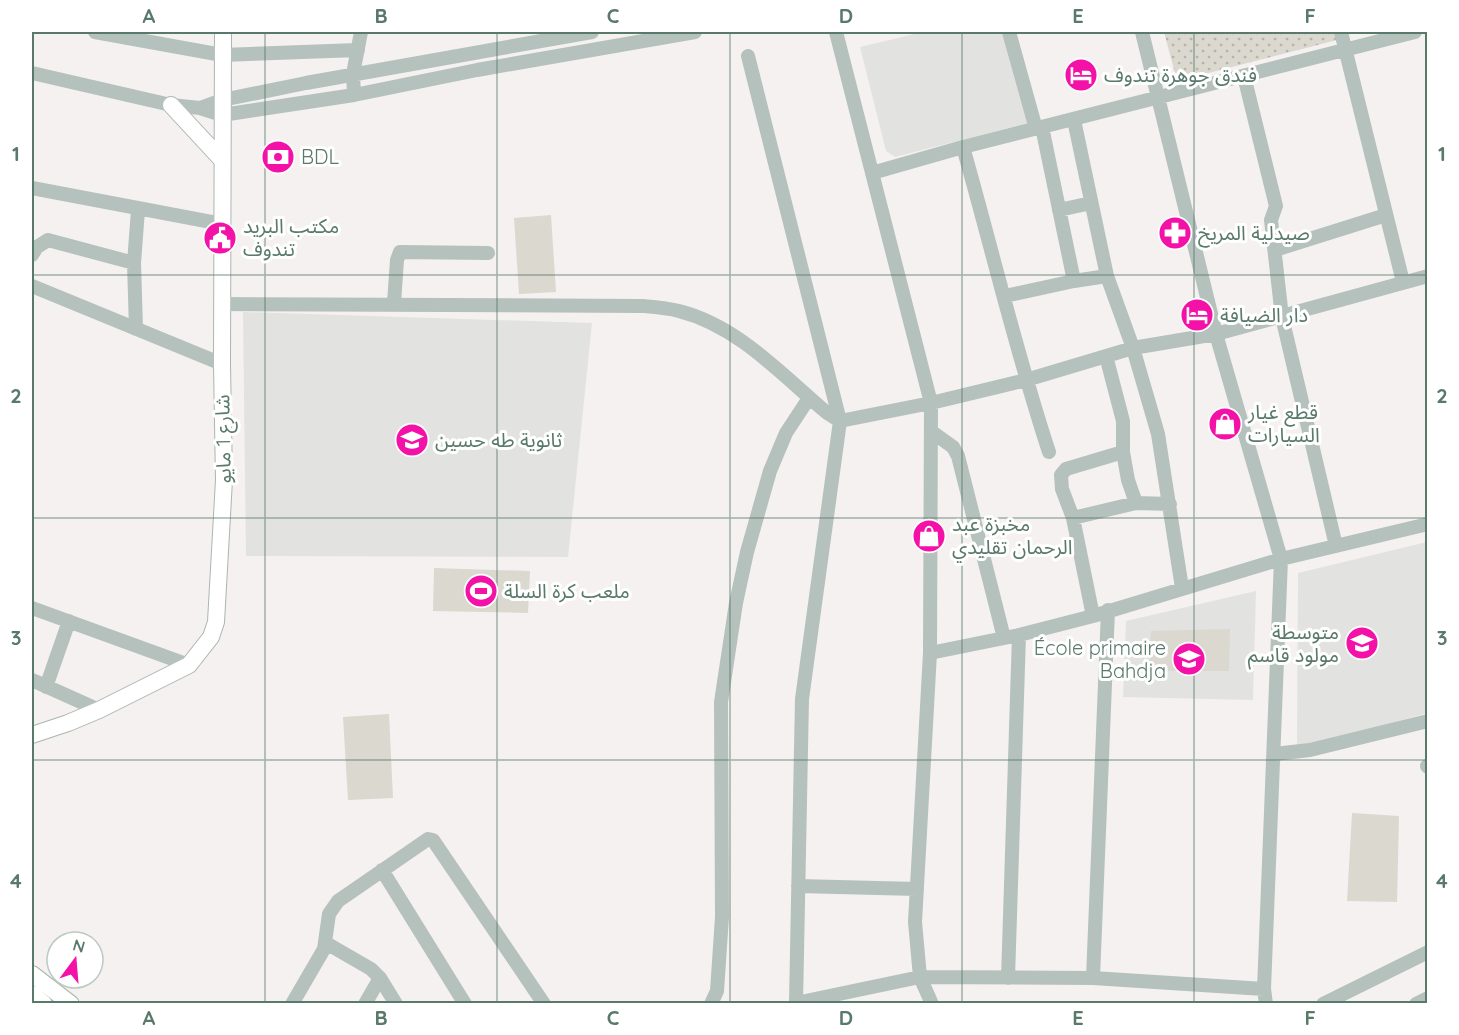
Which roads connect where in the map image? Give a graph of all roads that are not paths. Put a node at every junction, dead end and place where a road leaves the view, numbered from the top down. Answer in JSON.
{"nodes":[{"id":1,"x":99,"y":32,"type":"edge"},
{"id":2,"x":223,"y":32,"type":"edge"},
{"id":3,"x":362,"y":32,"type":"edge"},
{"id":4,"x":592,"y":32,"type":"edge"},
{"id":5,"x":695,"y":32,"type":"edge"},
{"id":6,"x":836,"y":32,"type":"edge"},
{"id":7,"x":1009,"y":32,"type":"edge"},
{"id":8,"x":1142,"y":32,"type":"edge"},
{"id":9,"x":1341,"y":32,"type":"edge"},
{"id":10,"x":1415,"y":32,"type":"edge"},
{"id":11,"x":1346,"y":50,"type":"junction"},
{"id":12,"x":358,"y":51,"type":"junction"},
{"id":13,"x":222,"y":56,"type":"junction"},
{"id":14,"x":748,"y":56,"type":"dead end"},
{"id":15,"x":32,"y":73,"type":"edge"},
{"id":16,"x":353,"y":74,"type":"junction"},
{"id":17,"x":1244,"y":76,"type":"junction"},
{"id":18,"x":354,"y":95,"type":"junction"},
{"id":19,"x":1159,"y":96,"type":"junction"},
{"id":20,"x":171,"y":105,"type":"junction"},
{"id":21,"x":222,"y":108,"type":"junction"},
{"id":22,"x":1074,"y":120,"type":"junction"},
{"id":23,"x":1039,"y":128,"type":"junction"},
{"id":24,"x":963,"y":147,"type":"junction"},
{"id":25,"x":222,"y":159,"type":"junction"},
{"id":26,"x":872,"y":173,"type":"junction"},
{"id":27,"x":32,"y":188,"type":"edge"},
{"id":28,"x":1091,"y":203,"type":"junction"},
{"id":29,"x":138,"y":210,"type":"junction"},
{"id":30,"x":1059,"y":210,"type":"junction"},
{"id":31,"x":1386,"y":215,"type":"junction"},
{"id":32,"x":222,"y":224,"type":"junction"},
{"id":33,"x":1275,"y":250,"type":"junction"},
{"id":34,"x":488,"y":252,"type":"dead end"},
{"id":35,"x":32,"y":255,"type":"edge"},
{"id":36,"x":134,"y":263,"type":"junction"},
{"id":37,"x":1107,"y":276,"type":"junction"},
{"id":38,"x":1428,"y":276,"type":"edge"},
{"id":39,"x":1074,"y":280,"type":"junction"},
{"id":40,"x":1403,"y":282,"type":"junction"},
{"id":41,"x":32,"y":286,"type":"edge"},
{"id":42,"x":1005,"y":296,"type":"junction"},
{"id":43,"x":394,"y":303,"type":"junction"},
{"id":44,"x":223,"y":304,"type":"junction"},
{"id":45,"x":1282,"y":317,"type":"junction"},
{"id":46,"x":136,"y":329,"type":"junction"},
{"id":47,"x":1216,"y":334,"type":"junction"},
{"id":48,"x":1133,"y":348,"type":"junction"},
{"id":49,"x":1106,"y":356,"type":"junction"},
{"id":50,"x":222,"y":364,"type":"junction"},
{"id":51,"x":1026,"y":380,"type":"junction"},
{"id":52,"x":809,"y":398,"type":"junction"},
{"id":53,"x":931,"y":403,"type":"junction"},
{"id":54,"x":840,"y":421,"type":"junction"},
{"id":55,"x":932,"y":432,"type":"junction"},
{"id":56,"x":1049,"y":452,"type":"dead end"},
{"id":57,"x":1123,"y":452,"type":"junction"},
{"id":58,"x":1136,"y":503,"type":"junction"},
{"id":59,"x":1170,"y":504,"type":"junction"},
{"id":60,"x":1073,"y":518,"type":"junction"},
{"id":61,"x":1428,"y":524,"type":"edge"},
{"id":62,"x":1336,"y":546,"type":"junction"},
{"id":63,"x":1281,"y":559,"type":"junction"},
{"id":64,"x":1182,"y":588,"type":"junction"},
{"id":65,"x":32,"y":608,"type":"edge"},
{"id":66,"x":1108,"y":610,"type":"junction"},
{"id":67,"x":1093,"y":616,"type":"junction"},
{"id":68,"x":69,"y":621,"type":"junction"},
{"id":69,"x":1020,"y":635,"type":"junction"},
{"id":70,"x":1004,"y":638,"type":"junction"},
{"id":71,"x":930,"y":653,"type":"junction"},
{"id":72,"x":189,"y":665,"type":"junction"},
{"id":73,"x":32,"y":680,"type":"edge"},
{"id":74,"x":46,"y":687,"type":"junction"},
{"id":75,"x":99,"y":710,"type":"junction"},
{"id":76,"x":1428,"y":721,"type":"edge"},
{"id":77,"x":32,"y":735,"type":"edge"},
{"id":78,"x":1274,"y":754,"type":"junction"},
{"id":79,"x":382,"y":870,"type":"junction"},
{"id":80,"x":798,"y":886,"type":"junction"},
{"id":81,"x":917,"y":889,"type":"junction"},
{"id":82,"x":326,"y":944,"type":"junction"},
{"id":83,"x":1428,"y":952,"type":"edge"},
{"id":84,"x":32,"y":974,"type":"edge"},
{"id":85,"x":920,"y":977,"type":"junction"},
{"id":86,"x":380,"y":978,"type":"junction"},
{"id":87,"x":1008,"y":978,"type":"junction"},
{"id":88,"x":1093,"y":978,"type":"junction"},
{"id":89,"x":1264,"y":989,"type":"junction"},
{"id":90,"x":32,"y":994,"type":"edge"},
{"id":91,"x":847,"y":998,"type":"edge"},
{"id":92,"x":1428,"y":998,"type":"edge"},
{"id":93,"x":48,"y":999,"type":"edge"},
{"id":94,"x":796,"y":1003,"type":"edge"},
{"id":95,"x":71,"y":1004,"type":"edge"},
{"id":96,"x":292,"y":1004,"type":"edge"},
{"id":97,"x":365,"y":1004,"type":"edge"},
{"id":98,"x":396,"y":1004,"type":"edge"},
{"id":99,"x":465,"y":1004,"type":"edge"},
{"id":100,"x":544,"y":1004,"type":"edge"},
{"id":101,"x":711,"y":1004,"type":"edge"},
{"id":102,"x":932,"y":1004,"type":"edge"},
{"id":103,"x":1266,"y":1004,"type":"edge"},
{"id":104,"x":1323,"y":1004,"type":"edge"},
{"id":105,"x":1416,"y":1004,"type":"edge"}],
"edges":[{"from":1,"to":13,"type":"street"},
{"from":2,"to":13,"type":"main road","name":"شارع 1 مايو"},
{"from":3,"to":12,"type":"street"},
{"from":4,"to":16,"type":"street"},
{"from":5,"to":18,"type":"street"},
{"from":6,"to":26,"type":"street"},
{"from":7,"to":23,"type":"street"},
{"from":8,"to":19,"type":"street"},
{"from":9,"to":11,"type":"street"},
{"from":10,"to":11,"type":"street"},
{"from":11,"to":17,"type":"street"},
{"from":11,"to":31,"type":"street"},
{"from":12,"to":13,"type":"street"},
{"from":12,"to":16,"type":"street"},
{"from":13,"to":21,"type":"main road","name":"شارع 1 مايو"},
{"from":14,"to":54,"type":"street"},
{"from":15,"to":20,"type":"street"},
{"from":16,"to":18,"type":"street"},
{"from":16,"to":21,"type":"street"},
{"from":17,"to":19,"type":"street"},
{"from":17,"to":33,"type":"street"},
{"from":18,"to":21,"type":"street"},
{"from":19,"to":22,"type":"street"},
{"from":19,"to":47,"type":"street"},
{"from":20,"to":21,"type":"street"},
{"from":20,"to":25,"type":"main road"},
{"from":21,"to":25,"type":"main road","name":"شارع 1 مايو"},
{"from":22,"to":23,"type":"street"},
{"from":22,"to":28,"type":"street"},
{"from":23,"to":24,"type":"street"},
{"from":23,"to":30,"type":"street"},
{"from":24,"to":26,"type":"street"},
{"from":24,"to":42,"type":"street"},
{"from":25,"to":32,"type":"main road","name":"شارع 1 مايو"},
{"from":26,"to":53,"type":"street"},
{"from":27,"to":29,"type":"street"},
{"from":28,"to":30,"type":"street"},
{"from":28,"to":37,"type":"street"},
{"from":29,"to":32,"type":"street"},
{"from":29,"to":36,"type":"street"},
{"from":30,"to":39,"type":"street"},
{"from":31,"to":33,"type":"street"},
{"from":31,"to":40,"type":"street"},
{"from":32,"to":44,"type":"main road","name":"شارع 1 مايو"},
{"from":33,"to":45,"type":"street"},
{"from":34,"to":43,"type":"street"},
{"from":35,"to":36,"type":"street"},
{"from":36,"to":46,"type":"street"},
{"from":37,"to":39,"type":"street"},
{"from":37,"to":48,"type":"street"},
{"from":38,"to":40,"type":"street"},
{"from":39,"to":42,"type":"street"},
{"from":40,"to":45,"type":"street"},
{"from":41,"to":46,"type":"street"},
{"from":42,"to":51,"type":"street"},
{"from":43,"to":44,"type":"street"},
{"from":43,"to":52,"type":"street"},
{"from":44,"to":50,"type":"main road","name":"شارع 1 مايو"},
{"from":45,"to":47,"type":"street"},
{"from":45,"to":62,"type":"street"},
{"from":46,"to":50,"type":"street"},
{"from":47,"to":48,"type":"street"},
{"from":47,"to":63,"type":"street"},
{"from":48,"to":49,"type":"street"},
{"from":48,"to":59,"type":"street"},
{"from":49,"to":51,"type":"street"},
{"from":49,"to":57,"type":"street"},
{"from":50,"to":72,"type":"main road","name":"شارع 1 مايو"},
{"from":51,"to":53,"type":"street"},
{"from":51,"to":56,"type":"street"},
{"from":52,"to":54,"type":"street"},
{"from":52,"to":101,"type":"street"},
{"from":53,"to":54,"type":"street"},
{"from":53,"to":55,"type":"street"},
{"from":54,"to":80,"type":"street"},
{"from":55,"to":70,"type":"street"},
{"from":55,"to":71,"type":"street"},
{"from":57,"to":58,"type":"street"},
{"from":57,"to":60,"type":"street"},
{"from":58,"to":59,"type":"street"},
{"from":58,"to":60,"type":"street"},
{"from":59,"to":64,"type":"street"},
{"from":60,"to":67,"type":"street"},
{"from":61,"to":62,"type":"street"},
{"from":62,"to":63,"type":"street"},
{"from":63,"to":64,"type":"street"},
{"from":63,"to":78,"type":"street"},
{"from":64,"to":66,"type":"street"},
{"from":65,"to":68,"type":"street"},
{"from":66,"to":67,"type":"street"},
{"from":66,"to":88,"type":"street"},
{"from":67,"to":69,"type":"street"},
{"from":68,"to":72,"type":"street"},
{"from":68,"to":74,"type":"street"},
{"from":69,"to":70,"type":"street"},
{"from":69,"to":87,"type":"street"},
{"from":70,"to":71,"type":"street"},
{"from":71,"to":81,"type":"street"},
{"from":72,"to":75,"type":"main road","name":"شارع 1 مايو"},
{"from":73,"to":74,"type":"street"},
{"from":74,"to":75,"type":"street"},
{"from":75,"to":77,"type":"main road","name":"شارع 1 مايو"},
{"from":76,"to":78,"type":"street"},
{"from":78,"to":89,"type":"street"},
{"from":79,"to":82,"type":"street"},
{"from":79,"to":99,"type":"street"},
{"from":79,"to":100,"type":"street"},
{"from":80,"to":81,"type":"street"},
{"from":80,"to":94,"type":"street"},
{"from":81,"to":85,"type":"street"},
{"from":82,"to":86,"type":"street"},
{"from":82,"to":96,"type":"street"},
{"from":83,"to":104,"type":"street"},
{"from":84,"to":93,"type":"main road"},
{"from":85,"to":87,"type":"street"},
{"from":85,"to":91,"type":"street"},
{"from":85,"to":102,"type":"street"},
{"from":86,"to":97,"type":"street"},
{"from":86,"to":98,"type":"street"},
{"from":87,"to":88,"type":"street"},
{"from":88,"to":89,"type":"street"},
{"from":89,"to":103,"type":"street"},
{"from":90,"to":93,"type":"main road"},
{"from":91,"to":94,"type":"street"},
{"from":92,"to":105,"type":"street"},
{"from":93,"to":95,"type":"main road"}]}
